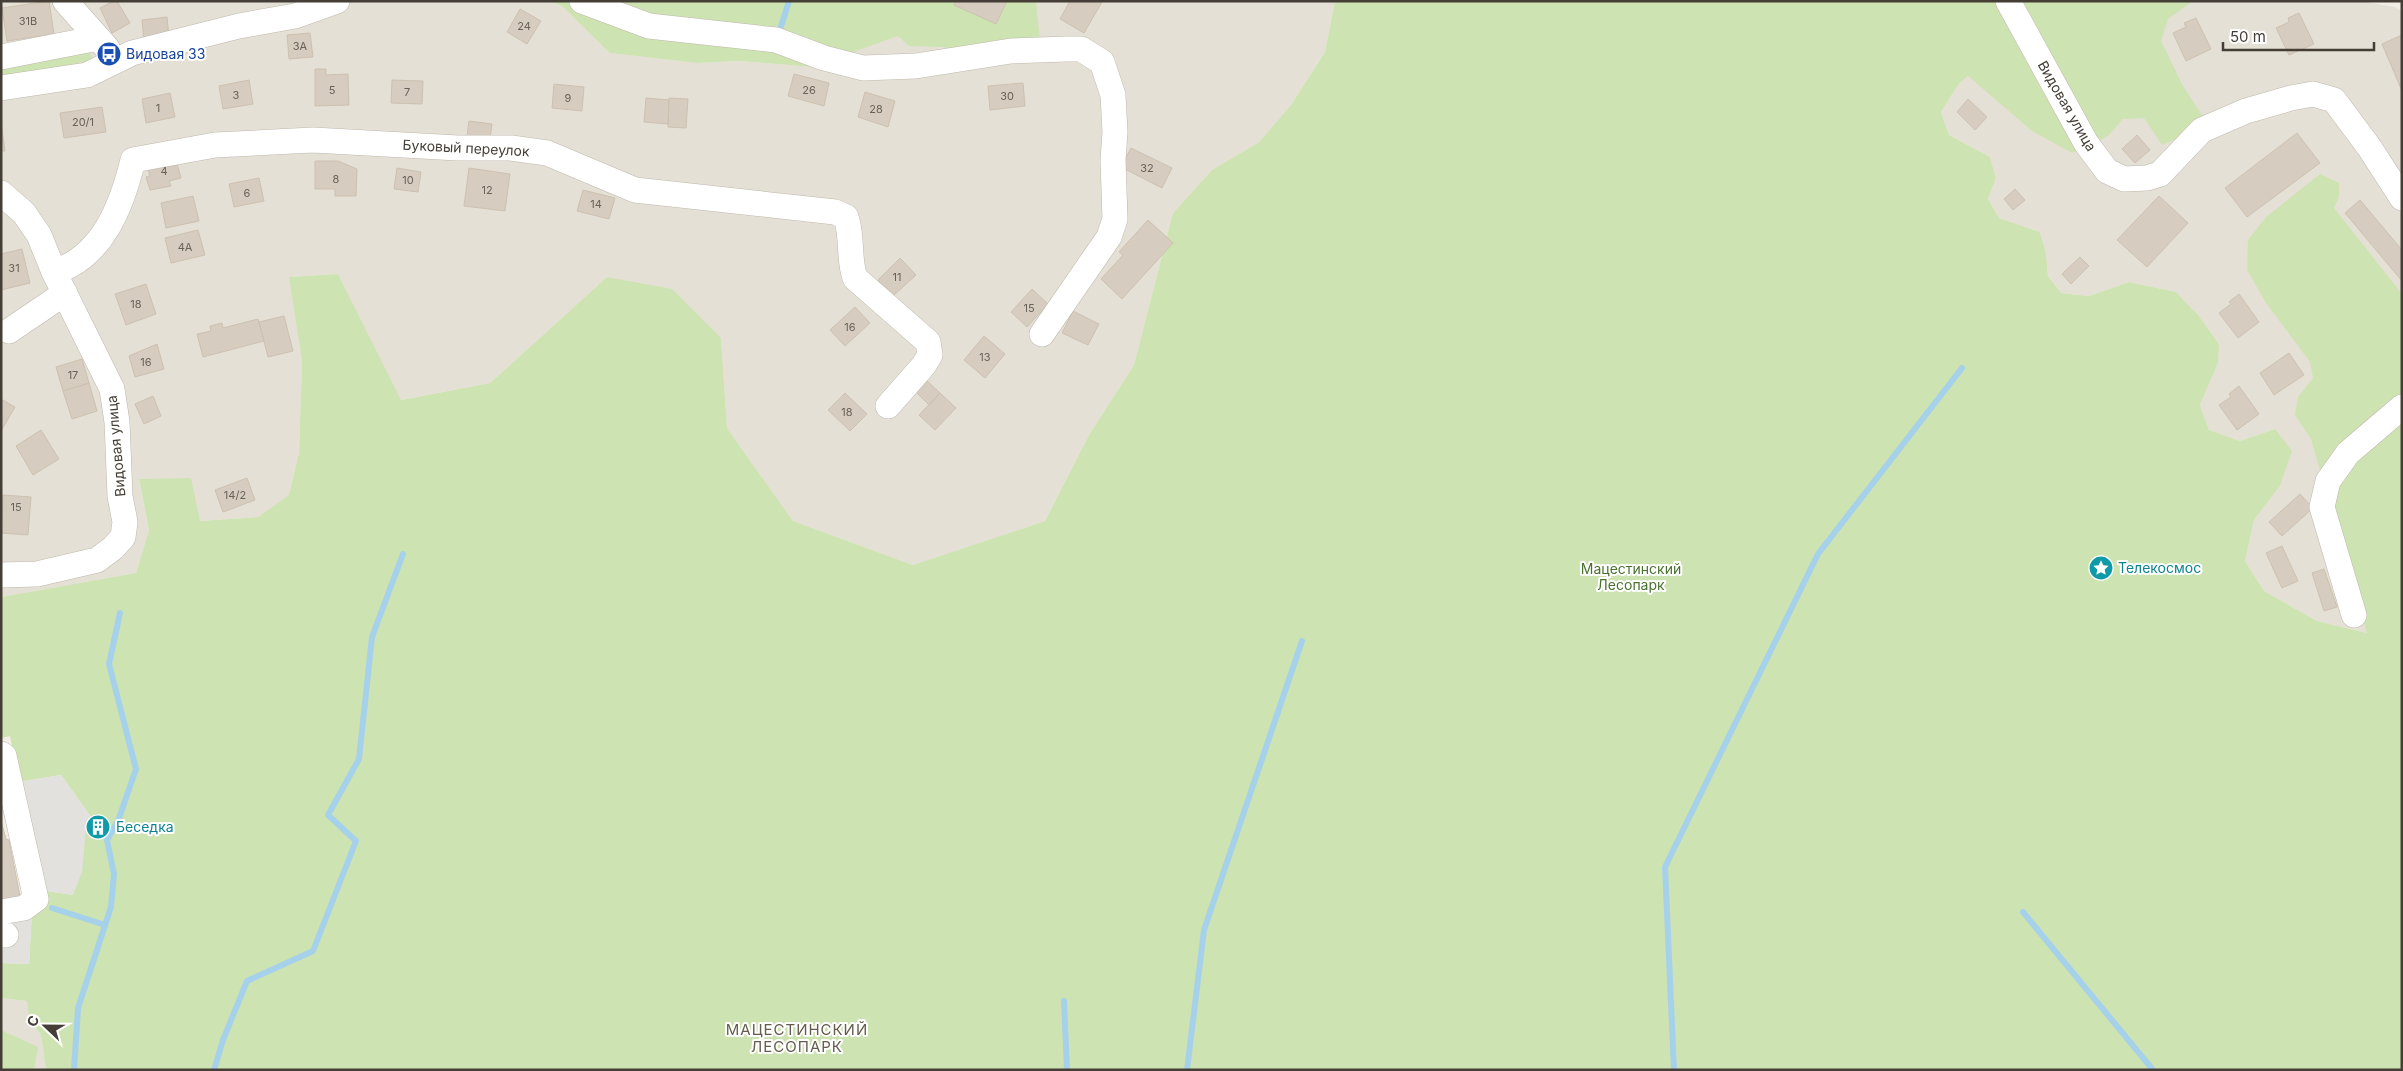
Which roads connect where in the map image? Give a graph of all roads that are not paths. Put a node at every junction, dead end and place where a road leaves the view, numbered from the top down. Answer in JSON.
{"nodes":[{"id":1,"x":65,"y":1,"type":"edge"},
{"id":2,"x":337,"y":1,"type":"edge"},
{"id":3,"x":582,"y":1,"type":"edge"},
{"id":4,"x":2008,"y":1,"type":"edge"},
{"id":5,"x":98,"y":38,"type":"junction"},
{"id":6,"x":1,"y":57,"type":"edge"},
{"id":7,"x":117,"y":58,"type":"junction"},
{"id":8,"x":1,"y":88,"type":"edge"},
{"id":9,"x":1,"y":193,"type":"edge"},
{"id":10,"x":2402,"y":198,"type":"edge"},
{"id":11,"x":60,"y":282,"type":"junction"},
{"id":12,"x":9,"y":331,"type":"dead end"},
{"id":13,"x":1042,"y":334,"type":"dead end"},
{"id":14,"x":888,"y":406,"type":"dead end"},
{"id":15,"x":2402,"y":407,"type":"edge"},
{"id":16,"x":1,"y":575,"type":"edge"},
{"id":17,"x":2354,"y":614,"type":"dead end"},
{"id":18,"x":1,"y":754,"type":"edge"},
{"id":19,"x":3,"y":927,"type":"edge"}],
"edges":[{"from":1,"to":5,"type":"street"},
{"from":2,"to":7,"type":"street"},
{"from":3,"to":13,"type":"street"},
{"from":4,"to":10,"type":"street","name":"Видовая улица"},
{"from":5,"to":6,"type":"street"},
{"from":5,"to":7,"type":"street"},
{"from":7,"to":8,"type":"street"},
{"from":9,"to":11,"type":"street","name":"Видовая улица"},
{"from":11,"to":12,"type":"street"},
{"from":11,"to":14,"type":"street","name":"Буковый переулок"},
{"from":11,"to":16,"type":"street","name":"Видовая улица"},
{"from":15,"to":17,"type":"street"},
{"from":18,"to":19,"type":"street"}]}
